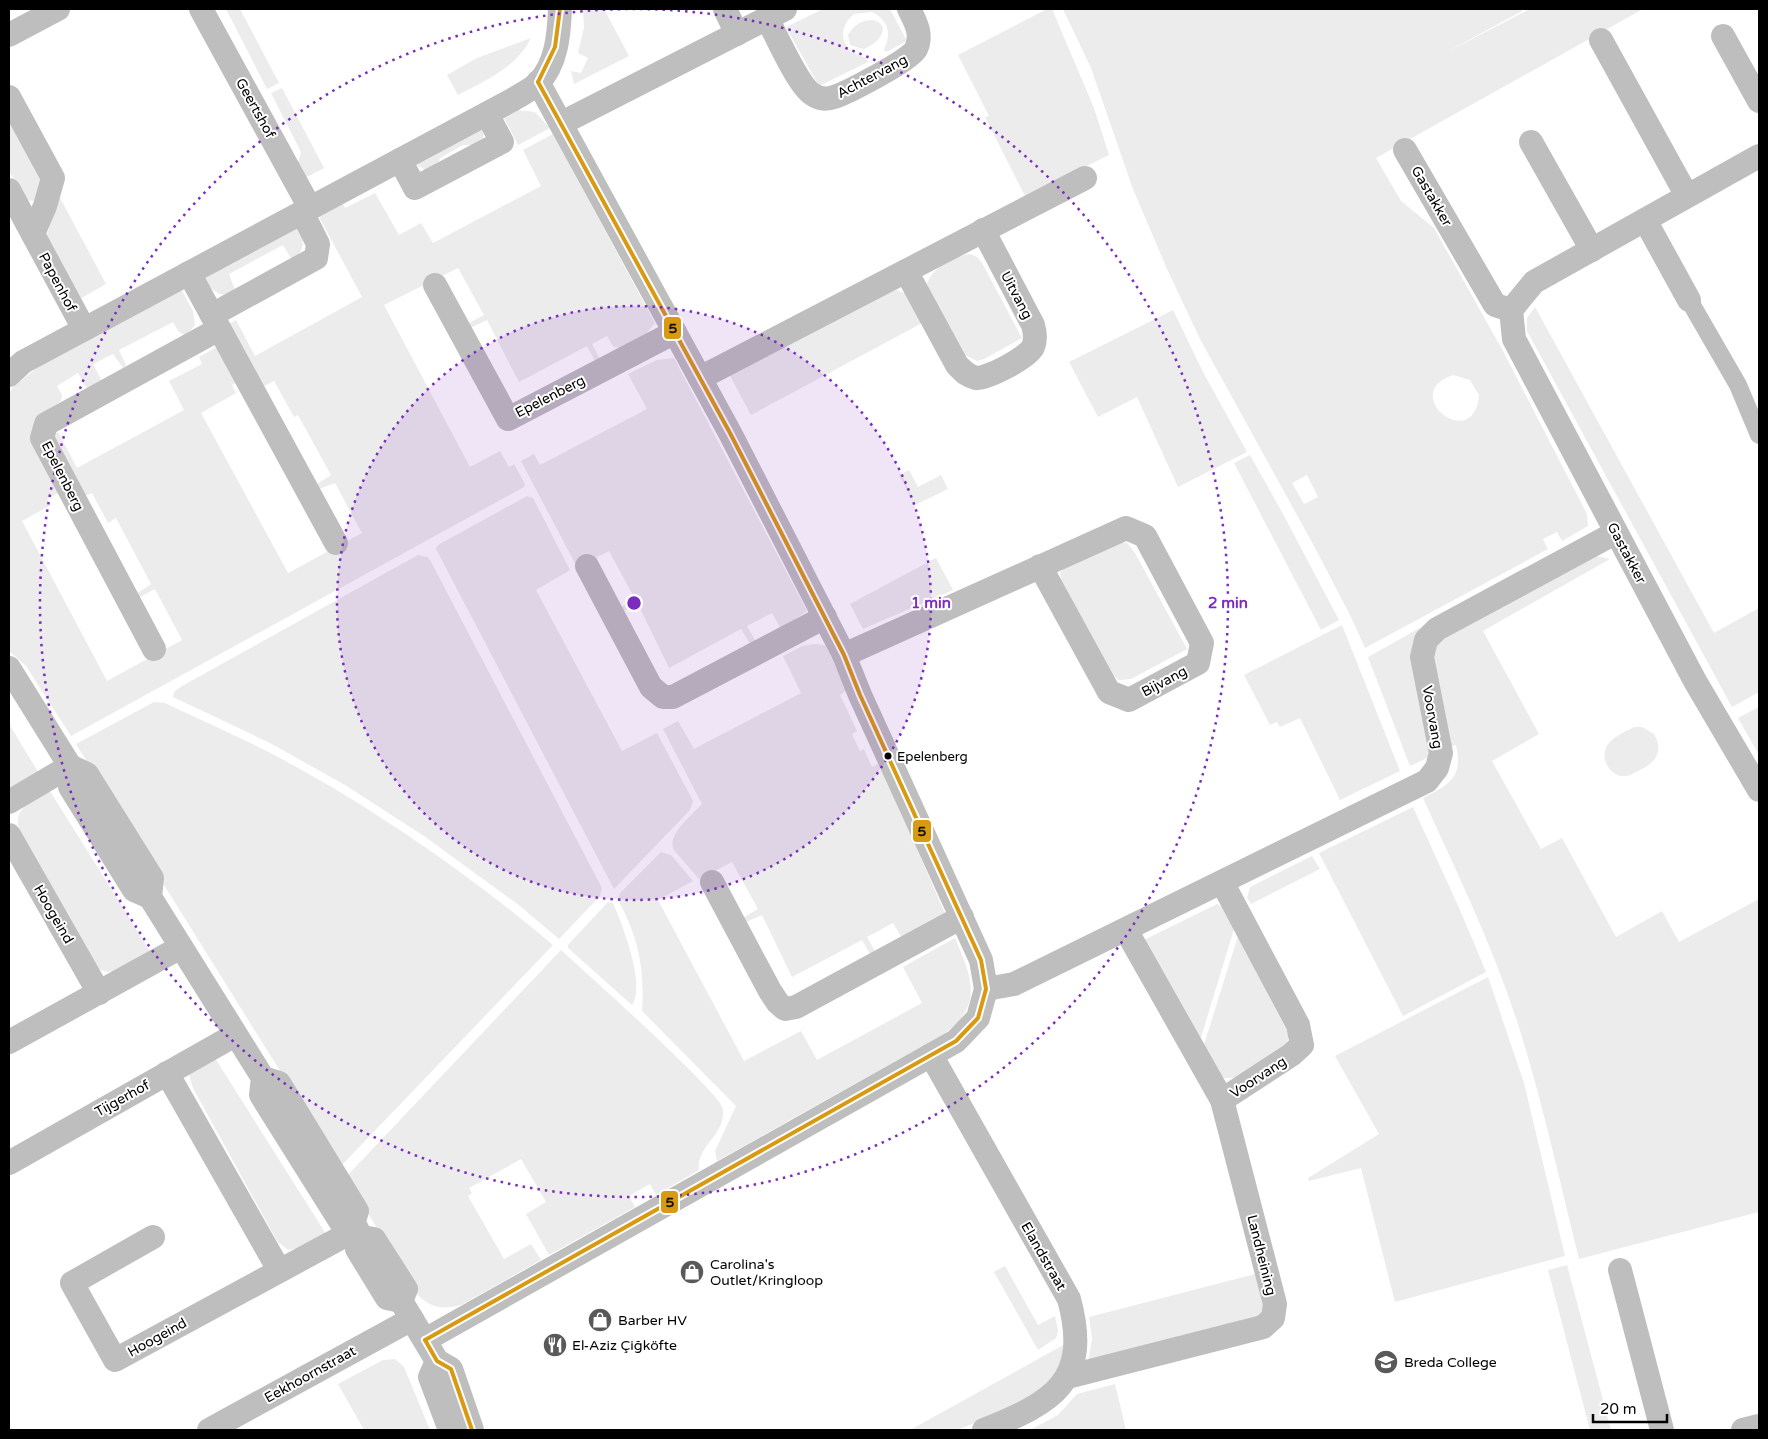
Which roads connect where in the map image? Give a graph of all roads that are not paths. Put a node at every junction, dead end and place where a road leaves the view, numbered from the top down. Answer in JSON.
{"nodes":[{"id":1,"x":58,"y":9,"type":"edge"},
{"id":2,"x":201,"y":9,"type":"edge"},
{"id":3,"x":560,"y":9,"type":"edge"},
{"id":4,"x":725,"y":9,"type":"edge"},
{"id":5,"x":909,"y":9,"type":"edge"},
{"id":6,"x":776,"y":13,"type":"edge"},
{"id":7,"x":737,"y":34,"type":"junction"},
{"id":8,"x":9,"y":35,"type":"edge"},
{"id":9,"x":1723,"y":36,"type":"dead end"},
{"id":10,"x":1601,"y":40,"type":"dead end"},
{"id":11,"x":538,"y":82,"type":"junction"},
{"id":12,"x":9,"y":97,"type":"edge"},
{"id":13,"x":1759,"y":101,"type":"edge"},
{"id":14,"x":487,"y":114,"type":"junction"},
{"id":15,"x":562,"y":123,"type":"junction"},
{"id":16,"x":1531,"y":142,"type":"dead end"},
{"id":17,"x":1406,"y":150,"type":"dead end"},
{"id":18,"x":1759,"y":156,"type":"edge"},
{"id":19,"x":400,"y":160,"type":"junction"},
{"id":20,"x":1085,"y":178,"type":"dead end"},
{"id":21,"x":9,"y":190,"type":"edge"},
{"id":22,"x":1687,"y":196,"type":"junction"},
{"id":23,"x":306,"y":210,"type":"junction"},
{"id":24,"x":1644,"y":220,"type":"junction"},
{"id":25,"x":983,"y":230,"type":"junction"},
{"id":26,"x":33,"y":234,"type":"junction"},
{"id":27,"x":1592,"y":250,"type":"junction"},
{"id":28,"x":906,"y":271,"type":"junction"},
{"id":29,"x":189,"y":273,"type":"junction"},
{"id":30,"x":436,"y":285,"type":"dead end"},
{"id":31,"x":1689,"y":300,"type":"joint"},
{"id":32,"x":1511,"y":310,"type":"junction"},
{"id":33,"x":216,"y":322,"type":"junction"},
{"id":34,"x":84,"y":329,"type":"junction"},
{"id":35,"x":675,"y":332,"type":"junction"},
{"id":36,"x":9,"y":375,"type":"edge"},
{"id":37,"x":700,"y":378,"type":"junction"},
{"id":38,"x":1759,"y":435,"type":"edge"},
{"id":39,"x":1616,"y":533,"type":"junction"},
{"id":40,"x":336,"y":544,"type":"dead end"},
{"id":41,"x":587,"y":566,"type":"dead end"},
{"id":42,"x":1040,"y":566,"type":"junction"},
{"id":43,"x":825,"y":618,"type":"junction"},
{"id":44,"x":154,"y":649,"type":"dead end"},
{"id":45,"x":844,"y":655,"type":"junction"},
{"id":46,"x":9,"y":668,"type":"edge"},
{"id":47,"x":70,"y":766,"type":"junction"},
{"id":48,"x":1759,"y":790,"type":"edge"},
{"id":49,"x":9,"y":802,"type":"edge"},
{"id":50,"x":9,"y":835,"type":"edge"},
{"id":51,"x":712,"y":882,"type":"dead end"},
{"id":52,"x":1222,"y":882,"type":"junction"},
{"id":53,"x":962,"y":917,"type":"junction"},
{"id":54,"x":1126,"y":930,"type":"junction"},
{"id":55,"x":181,"y":947,"type":"junction"},
{"id":56,"x":986,"y":989,"type":"junction"},
{"id":57,"x":99,"y":993,"type":"junction"},
{"id":58,"x":235,"y":1035,"type":"junction"},
{"id":59,"x":9,"y":1042,"type":"edge"},
{"id":60,"x":930,"y":1056,"type":"junction"},
{"id":61,"x":167,"y":1073,"type":"junction"},
{"id":62,"x":1222,"y":1100,"type":"junction"},
{"id":63,"x":9,"y":1163,"type":"edge"},
{"id":64,"x":357,"y":1230,"type":"junction"},
{"id":65,"x":153,"y":1238,"type":"dead end"},
{"id":66,"x":279,"y":1270,"type":"junction"},
{"id":67,"x":1620,"y":1270,"type":"dead end"},
{"id":68,"x":406,"y":1310,"type":"junction"},
{"id":69,"x":424,"y":1340,"type":"junction"},
{"id":70,"x":437,"y":1361,"type":"junction"},
{"id":71,"x":1067,"y":1378,"type":"junction"},
{"id":72,"x":1759,"y":1426,"type":"edge"},
{"id":73,"x":209,"y":1430,"type":"edge"},
{"id":74,"x":450,"y":1430,"type":"edge"},
{"id":75,"x":472,"y":1430,"type":"edge"},
{"id":76,"x":984,"y":1430,"type":"edge"},
{"id":77,"x":1662,"y":1430,"type":"edge"},
{"id":78,"x":1743,"y":1430,"type":"edge"}],
"edges":[{"from":1,"to":8,"type":"street"},
{"from":2,"to":23,"type":"street","name":"Geertshof"},
{"from":3,"to":11,"type":"street"},
{"from":4,"to":7,"type":"street"},
{"from":5,"to":6,"type":"street","name":"Achtervang"},
{"from":6,"to":7,"type":"street","name":"Achtervang"},
{"from":7,"to":15,"type":"street","name":"Achtervang"},
{"from":9,"to":13,"type":"street"},
{"from":10,"to":22,"type":"street"},
{"from":11,"to":14,"type":"street"},
{"from":11,"to":15,"type":"street"},
{"from":12,"to":26,"type":"street"},
{"from":14,"to":19,"type":"street"},
{"from":14,"to":19,"type":"street"},
{"from":15,"to":35,"type":"street"},
{"from":16,"to":27,"type":"street"},
{"from":17,"to":32,"type":"street","name":"Gastakker"},
{"from":18,"to":22,"type":"street"},
{"from":19,"to":23,"type":"street"},
{"from":20,"to":25,"type":"street"},
{"from":21,"to":26,"type":"street","name":"Papenhof"},
{"from":22,"to":24,"type":"street"},
{"from":23,"to":29,"type":"street"},
{"from":23,"to":33,"type":"street","name":"Epelenberg"},
{"from":24,"to":27,"type":"street"},
{"from":24,"to":31,"type":"street"},
{"from":25,"to":28,"type":"street"},
{"from":25,"to":28,"type":"street","name":"Uitvang"},
{"from":26,"to":34,"type":"street","name":"Papenhof"},
{"from":27,"to":32,"type":"street"},
{"from":28,"to":37,"type":"street"},
{"from":29,"to":33,"type":"street"},
{"from":29,"to":34,"type":"street"},
{"from":30,"to":35,"type":"street","name":"Epelenberg"},
{"from":31,"to":38,"type":"street"},
{"from":32,"to":39,"type":"street","name":"Gastakker"},
{"from":33,"to":40,"type":"street"},
{"from":33,"to":44,"type":"street","name":"Epelenberg"},
{"from":34,"to":36,"type":"street"},
{"from":35,"to":37,"type":"street"},
{"from":37,"to":43,"type":"street"},
{"from":39,"to":48,"type":"street","name":"Gastakker"},
{"from":39,"to":52,"type":"street","name":"Voorvang"},
{"from":41,"to":43,"type":"street"},
{"from":42,"to":42,"type":"street","name":"Bijvang"},
{"from":42,"to":45,"type":"street","name":"Bijvang"},
{"from":43,"to":45,"type":"street"},
{"from":45,"to":53,"type":"street"},
{"from":46,"to":47,"type":"street"},
{"from":47,"to":49,"type":"street"},
{"from":47,"to":55,"type":"street"},
{"from":50,"to":57,"type":"street","name":"Hoogeind"},
{"from":51,"to":53,"type":"street"},
{"from":52,"to":54,"type":"street","name":"Voorvang"},
{"from":52,"to":62,"type":"street","name":"Voorvang"},
{"from":53,"to":56,"type":"street"},
{"from":54,"to":56,"type":"street","name":"Voorvang"},
{"from":54,"to":62,"type":"street","name":"Voorvang"},
{"from":55,"to":57,"type":"street"},
{"from":55,"to":58,"type":"street"},
{"from":56,"to":60,"type":"street"},
{"from":57,"to":59,"type":"street"},
{"from":58,"to":61,"type":"street","name":"Tijgerhof"},
{"from":58,"to":64,"type":"street"},
{"from":60,"to":69,"type":"street"},
{"from":60,"to":71,"type":"street","name":"Elandstraat"},
{"from":61,"to":63,"type":"street","name":"Tijgerhof"},
{"from":61,"to":66,"type":"street"},
{"from":62,"to":71,"type":"street","name":"Landheining"},
{"from":64,"to":66,"type":"street","name":"Hoogeind"},
{"from":64,"to":68,"type":"street"},
{"from":65,"to":66,"type":"street","name":"Hoogeind"},
{"from":67,"to":77,"type":"street"},
{"from":68,"to":69,"type":"street"},
{"from":68,"to":73,"type":"street","name":"Eekhoornstraat"},
{"from":69,"to":70,"type":"street"},
{"from":70,"to":74,"type":"street"},
{"from":70,"to":75,"type":"street"},
{"from":71,"to":76,"type":"street","name":"Elandstraat"},
{"from":72,"to":78,"type":"street"}]}
